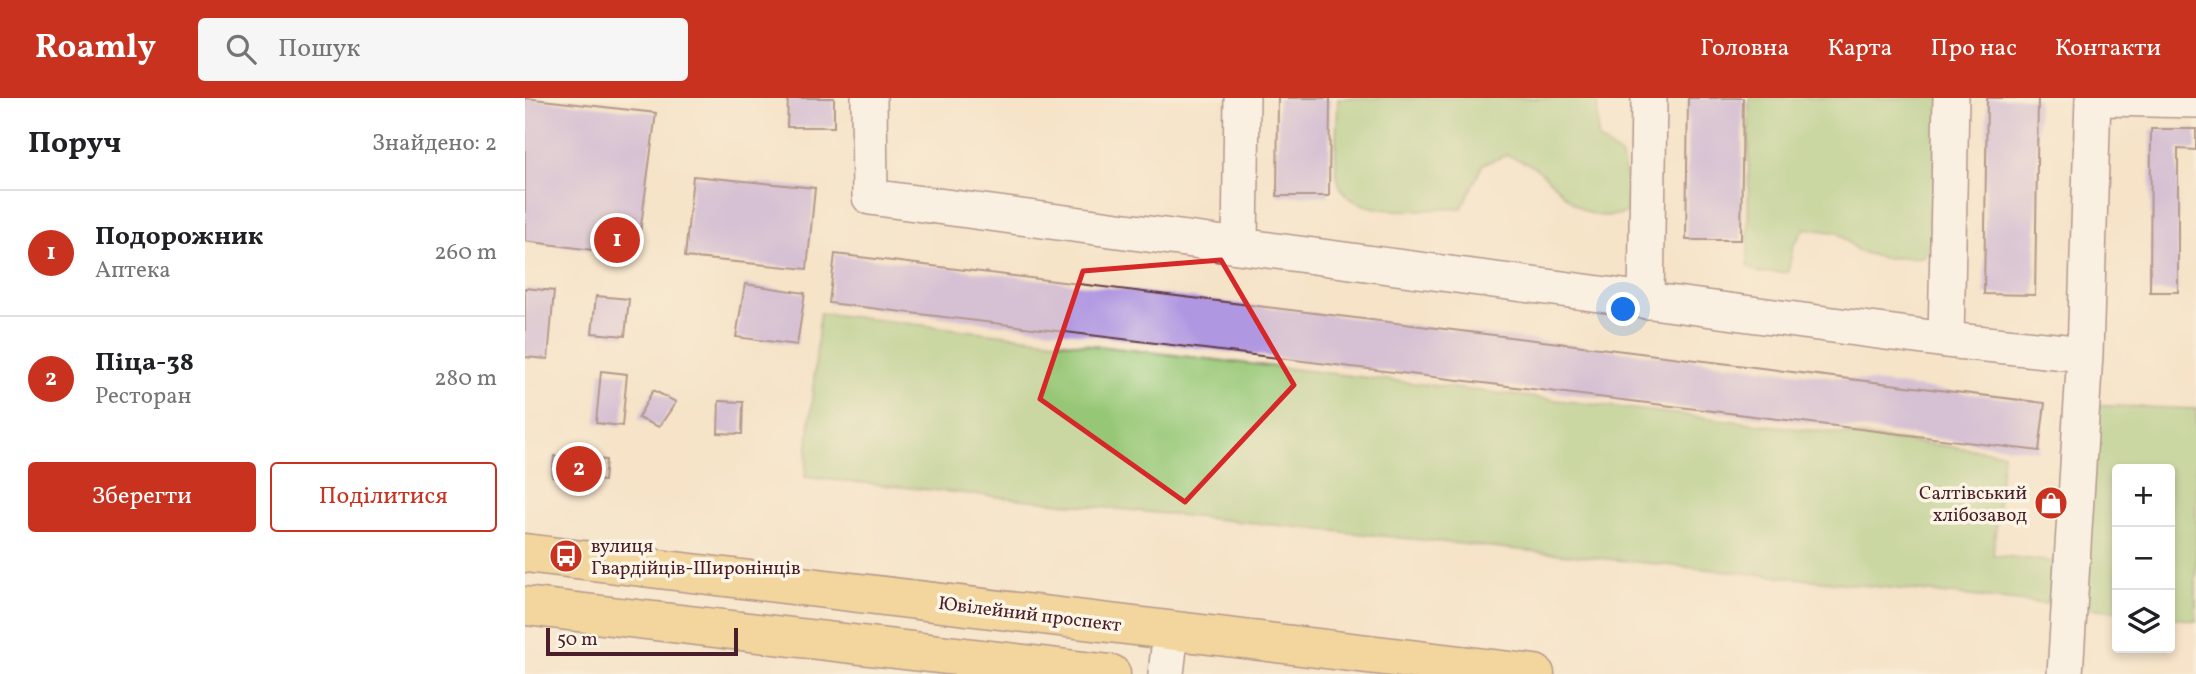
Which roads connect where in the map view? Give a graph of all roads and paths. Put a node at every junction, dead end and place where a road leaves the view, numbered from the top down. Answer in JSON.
{"nodes":[{"id":1,"x":869,"y":98,"type":"edge"},
{"id":2,"x":1242,"y":98,"type":"edge"},
{"id":3,"x":1649,"y":98,"type":"edge"},
{"id":4,"x":1951,"y":98,"type":"edge"},
{"id":5,"x":2093,"y":98,"type":"edge"},
{"id":6,"x":2106,"y":98,"type":"edge"},
{"id":7,"x":2196,"y":100,"type":"edge"},
{"id":8,"x":1240,"y":245,"type":"junction"},
{"id":9,"x":1646,"y":301,"type":"junction"},
{"id":10,"x":1946,"y":340,"type":"junction"},
{"id":11,"x":2085,"y":354,"type":"junction"},
{"id":12,"x":525,"y":552,"type":"edge"},
{"id":13,"x":525,"y":606,"type":"edge"},
{"id":14,"x":1171,"y":630,"type":"junction"},
{"id":15,"x":1111,"y":674,"type":"edge"},
{"id":16,"x":1166,"y":674,"type":"edge"},
{"id":17,"x":1535,"y":674,"type":"edge"},
{"id":18,"x":2066,"y":674,"type":"edge"}],
"edges":[{"from":1,"to":8,"type":"lane"},
{"from":2,"to":8,"type":"lane"},
{"from":3,"to":9,"type":"lane"},
{"from":4,"to":10,"type":"lane"},
{"from":5,"to":11,"type":"lane"},
{"from":6,"to":7,"type":"lane"},
{"from":8,"to":9,"type":"lane"},
{"from":9,"to":10,"type":"lane"},
{"from":10,"to":11,"type":"lane"},
{"from":11,"to":18,"type":"lane"},
{"from":12,"to":14,"type":"main road","name":"Ювілейний проспект"},
{"from":13,"to":15,"type":"main road"},
{"from":14,"to":16,"type":"lane"},
{"from":14,"to":17,"type":"main road","name":"Ювілейний проспект"}]}
